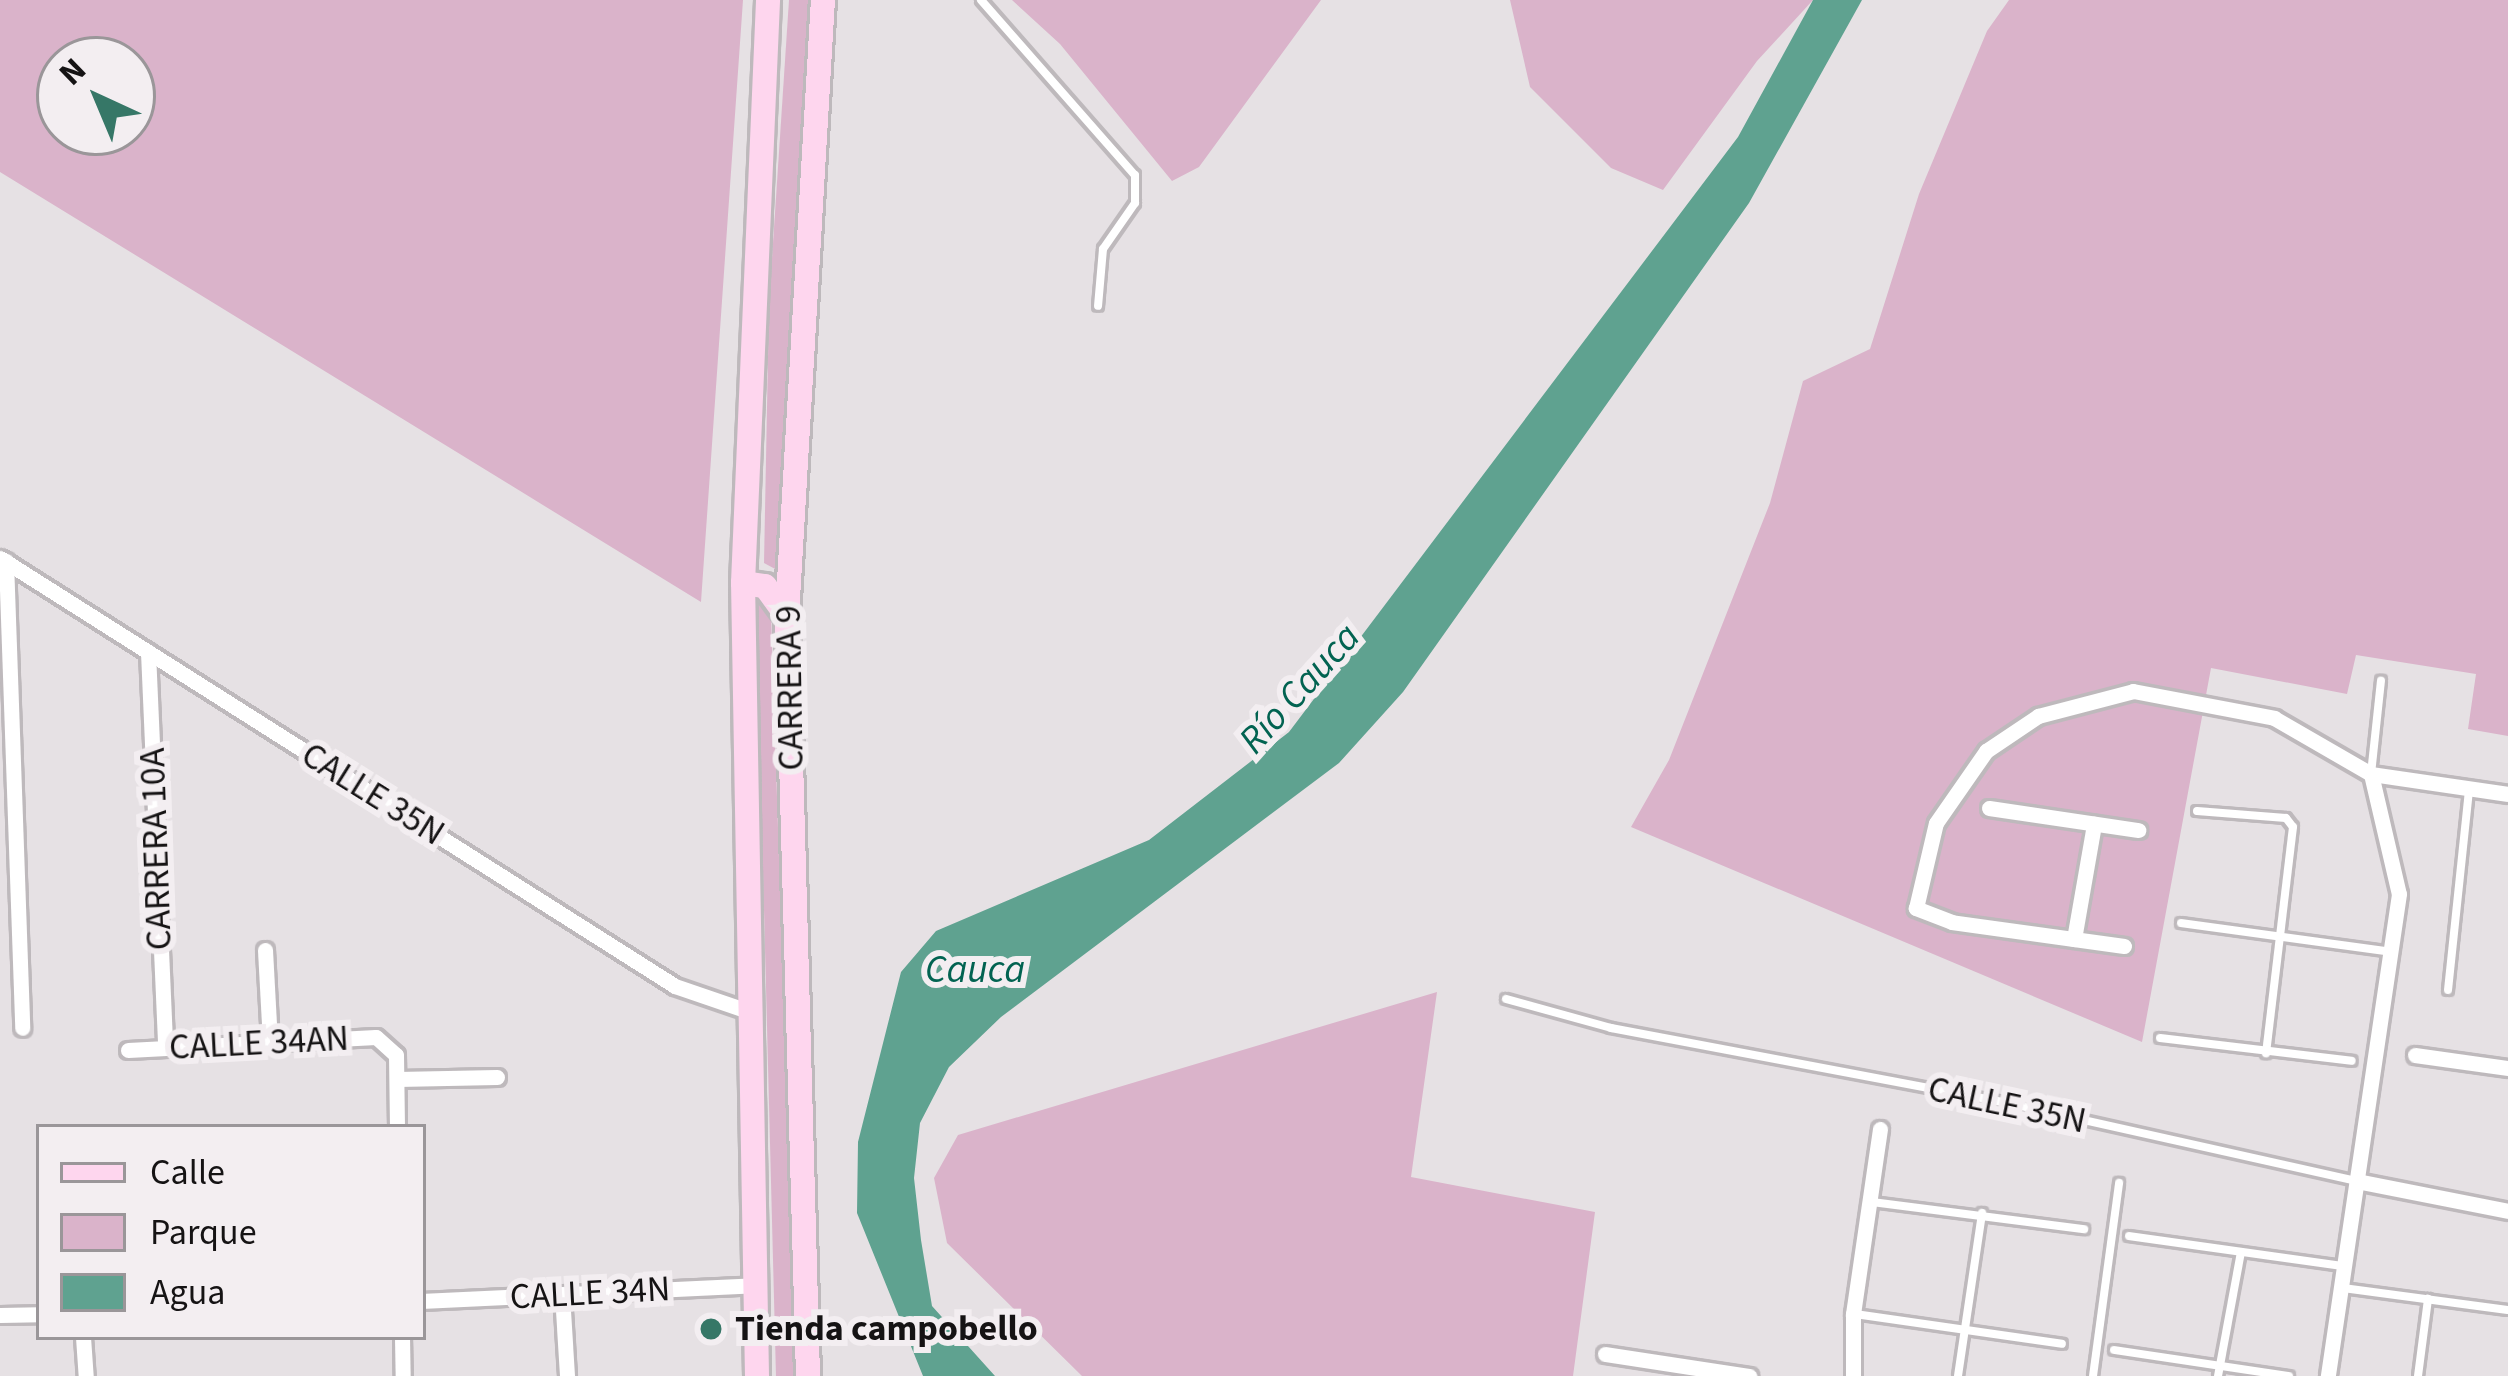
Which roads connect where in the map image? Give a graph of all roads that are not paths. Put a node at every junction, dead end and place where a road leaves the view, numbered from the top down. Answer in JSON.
{"nodes":[{"id":1,"x":768,"y":0,"type":"edge"},
{"id":2,"x":823,"y":0,"type":"edge"},
{"id":3,"x":981,"y":0,"type":"edge"},
{"id":4,"x":1098,"y":306,"type":"dead end"},
{"id":5,"x":3,"y":559,"type":"edge"},
{"id":6,"x":742,"y":583,"type":"junction"},
{"id":7,"x":787,"y":616,"type":"junction"},
{"id":8,"x":148,"y":652,"type":"junction"},
{"id":9,"x":2381,"y":681,"type":"dead end"},
{"id":10,"x":2371,"y":774,"type":"junction"},
{"id":11,"x":2469,"y":789,"type":"junction"},
{"id":12,"x":2508,"y":794,"type":"edge"},
{"id":13,"x":1989,"y":808,"type":"dead end"},
{"id":14,"x":2197,"y":811,"type":"dead end"},
{"id":15,"x":2094,"y":824,"type":"junction"},
{"id":16,"x":2138,"y":830,"type":"dead end"},
{"id":17,"x":2181,"y":923,"type":"dead end"},
{"id":18,"x":2281,"y":932,"type":"junction"},
{"id":19,"x":2074,"y":939,"type":"junction"},
{"id":20,"x":2124,"y":946,"type":"dead end"},
{"id":21,"x":265,"y":950,"type":"dead end"},
{"id":22,"x":2392,"y":952,"type":"junction"},
{"id":23,"x":2448,"y":990,"type":"dead end"},
{"id":24,"x":1506,"y":999,"type":"dead end"},
{"id":25,"x":754,"y":1013,"type":"junction"},
{"id":26,"x":22,"y":1028,"type":"dead end"},
{"id":27,"x":2160,"y":1039,"type":"dead end"},
{"id":28,"x":270,"y":1042,"type":"junction"},
{"id":29,"x":165,"y":1047,"type":"junction"},
{"id":30,"x":128,"y":1050,"type":"dead end"},
{"id":31,"x":2266,"y":1053,"type":"junction"},
{"id":32,"x":2415,"y":1055,"type":"dead end"},
{"id":33,"x":2352,"y":1061,"type":"dead end"},
{"id":34,"x":2508,"y":1068,"type":"edge"},
{"id":35,"x":497,"y":1077,"type":"dead end"},
{"id":36,"x":397,"y":1079,"type":"junction"},
{"id":37,"x":398,"y":1124,"type":"edge"},
{"id":38,"x":1880,"y":1129,"type":"dead end"},
{"id":39,"x":2357,"y":1181,"type":"junction"},
{"id":40,"x":2120,"y":1183,"type":"dead end"},
{"id":41,"x":1870,"y":1202,"type":"junction"},
{"id":42,"x":2508,"y":1211,"type":"edge"},
{"id":43,"x":1982,"y":1213,"type":"junction"},
{"id":44,"x":2084,"y":1228,"type":"dead end"},
{"id":45,"x":2129,"y":1236,"type":"dead end"},
{"id":46,"x":2241,"y":1252,"type":"junction"},
{"id":47,"x":2345,"y":1267,"type":"junction"},
{"id":48,"x":758,"y":1285,"type":"junction"},
{"id":49,"x":2342,"y":1288,"type":"junction"},
{"id":50,"x":562,"y":1294,"type":"junction"},
{"id":51,"x":2428,"y":1299,"type":"junction"},
{"id":52,"x":426,"y":1301,"type":"edge"},
{"id":53,"x":2508,"y":1310,"type":"edge"},
{"id":54,"x":36,"y":1314,"type":"edge"},
{"id":55,"x":1853,"y":1314,"type":"junction"},
{"id":56,"x":0,"y":1315,"type":"edge"},
{"id":57,"x":1965,"y":1329,"type":"junction"},
{"id":58,"x":83,"y":1340,"type":"edge"},
{"id":59,"x":401,"y":1340,"type":"edge"},
{"id":60,"x":2062,"y":1344,"type":"dead end"},
{"id":61,"x":2114,"y":1350,"type":"dead end"},
{"id":62,"x":1605,"y":1354,"type":"dead end"},
{"id":63,"x":1633,"y":1358,"type":"junction"},
{"id":64,"x":2219,"y":1371,"type":"edge"},
{"id":65,"x":86,"y":1376,"type":"edge"},
{"id":66,"x":403,"y":1376,"type":"edge"},
{"id":67,"x":568,"y":1376,"type":"edge"},
{"id":68,"x":757,"y":1376,"type":"edge"},
{"id":69,"x":808,"y":1376,"type":"edge"},
{"id":70,"x":1630,"y":1376,"type":"edge"},
{"id":71,"x":1749,"y":1376,"type":"edge"},
{"id":72,"x":1853,"y":1376,"type":"edge"},
{"id":73,"x":1958,"y":1376,"type":"edge"},
{"id":74,"x":2093,"y":1376,"type":"edge"},
{"id":75,"x":2289,"y":1376,"type":"edge"},
{"id":76,"x":2328,"y":1376,"type":"edge"},
{"id":77,"x":2418,"y":1376,"type":"edge"}],
"edges":[{"from":1,"to":6,"type":"main road","name":"CARRERA 9"},
{"from":2,"to":7,"type":"main road","name":"CARRERA 9"},
{"from":3,"to":4,"type":"lane"},
{"from":5,"to":8,"type":"street","name":"CALLE 35N"},
{"from":5,"to":26,"type":"street"},
{"from":6,"to":7,"type":"main road"},
{"from":6,"to":25,"type":"main road","name":"CARRERA 9"},
{"from":7,"to":69,"type":"main road","name":"CARRERA 9"},
{"from":8,"to":25,"type":"street","name":"CALLE 35N"},
{"from":8,"to":29,"type":"street","name":"CARRERA 10A"},
{"from":9,"to":10,"type":"lane"},
{"from":10,"to":11,"type":"street"},
{"from":10,"to":19,"type":"street"},
{"from":10,"to":22,"type":"street"},
{"from":11,"to":12,"type":"street"},
{"from":11,"to":23,"type":"lane"},
{"from":13,"to":15,"type":"street"},
{"from":14,"to":18,"type":"lane"},
{"from":15,"to":16,"type":"street"},
{"from":15,"to":19,"type":"street"},
{"from":17,"to":18,"type":"lane"},
{"from":18,"to":22,"type":"lane"},
{"from":18,"to":31,"type":"lane"},
{"from":19,"to":20,"type":"street"},
{"from":21,"to":28,"type":"street"},
{"from":22,"to":39,"type":"street"},
{"from":24,"to":39,"type":"lane","name":"CALLE 35N"},
{"from":25,"to":48,"type":"main road","name":"CARRERA 9"},
{"from":27,"to":31,"type":"lane"},
{"from":28,"to":29,"type":"street","name":"CALLE 34AN"},
{"from":28,"to":36,"type":"street","name":"CALLE 34AN"},
{"from":29,"to":30,"type":"street","name":"CALLE 34AN"},
{"from":31,"to":33,"type":"lane"},
{"from":32,"to":34,"type":"street"},
{"from":35,"to":36,"type":"street"},
{"from":36,"to":37,"type":"street"},
{"from":38,"to":41,"type":"street"},
{"from":39,"to":42,"type":"street","name":"CALLE 35N"},
{"from":39,"to":47,"type":"street"},
{"from":40,"to":74,"type":"lane"},
{"from":41,"to":43,"type":"lane"},
{"from":41,"to":55,"type":"street"},
{"from":43,"to":44,"type":"lane"},
{"from":43,"to":57,"type":"lane"},
{"from":45,"to":46,"type":"lane"},
{"from":46,"to":47,"type":"lane"},
{"from":46,"to":64,"type":"lane"},
{"from":47,"to":49,"type":"street"},
{"from":48,"to":50,"type":"street","name":"CALLE 34N"},
{"from":48,"to":68,"type":"main road","name":"CARRERA 9"},
{"from":49,"to":51,"type":"lane"},
{"from":49,"to":76,"type":"street"},
{"from":50,"to":52,"type":"street","name":"CALLE 34N"},
{"from":50,"to":67,"type":"street"},
{"from":51,"to":53,"type":"lane"},
{"from":51,"to":77,"type":"lane"},
{"from":54,"to":56,"type":"street"},
{"from":55,"to":57,"type":"lane"},
{"from":55,"to":72,"type":"street"},
{"from":57,"to":60,"type":"lane"},
{"from":57,"to":73,"type":"lane"},
{"from":58,"to":65,"type":"street"},
{"from":59,"to":66,"type":"street"},
{"from":61,"to":64,"type":"lane"},
{"from":62,"to":63,"type":"street"},
{"from":63,"to":70,"type":"street"},
{"from":63,"to":71,"type":"street"},
{"from":64,"to":75,"type":"lane"}]}
